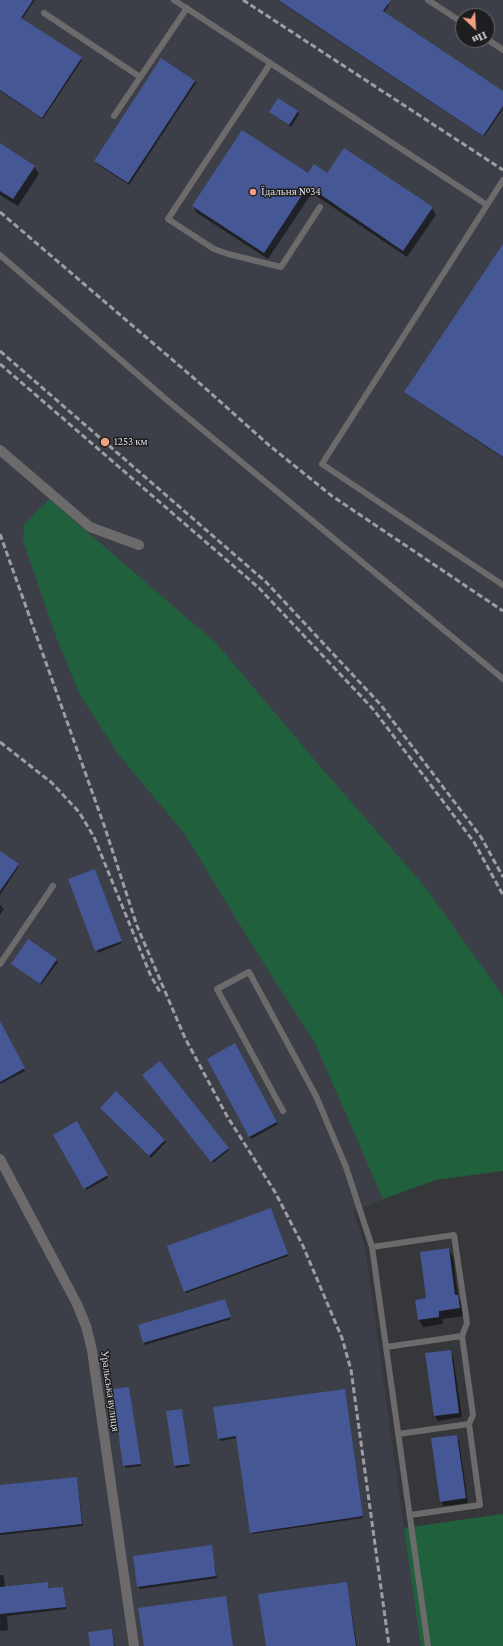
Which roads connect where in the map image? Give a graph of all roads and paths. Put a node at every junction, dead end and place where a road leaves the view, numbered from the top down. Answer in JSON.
{"nodes":[{"id":1,"x":174,"y":0,"type":"edge"},
{"id":2,"x":428,"y":0,"type":"edge"},
{"id":3,"x":186,"y":8,"type":"junction"},
{"id":4,"x":44,"y":13,"type":"dead end"},
{"id":5,"x":455,"y":18,"type":"edge"},
{"id":6,"x":270,"y":64,"type":"junction"},
{"id":7,"x":140,"y":77,"type":"junction"},
{"id":8,"x":114,"y":116,"type":"dead end"},
{"id":9,"x":503,"y":180,"type":"edge"},
{"id":10,"x":487,"y":205,"type":"junction"},
{"id":11,"x":320,"y":207,"type":"dead end"},
{"id":12,"x":0,"y":255,"type":"edge"},
{"id":13,"x":0,"y":450,"type":"edge"},
{"id":14,"x":139,"y":545,"type":"dead end"},
{"id":15,"x":503,"y":585,"type":"edge"},
{"id":16,"x":503,"y":679,"type":"edge"},
{"id":17,"x":53,"y":886,"type":"dead end"},
{"id":18,"x":0,"y":964,"type":"edge"},
{"id":19,"x":283,"y":1111,"type":"dead end"},
{"id":20,"x":0,"y":1159,"type":"edge"},
{"id":21,"x":372,"y":1247,"type":"junction"},
{"id":22,"x":462,"y":1336,"type":"junction"},
{"id":23,"x":386,"y":1347,"type":"junction"},
{"id":24,"x":469,"y":1424,"type":"junction"},
{"id":25,"x":398,"y":1434,"type":"junction"},
{"id":26,"x":410,"y":1514,"type":"junction"},
{"id":27,"x":134,"y":1646,"type":"edge"},
{"id":28,"x":428,"y":1646,"type":"edge"}],
"edges":[{"from":1,"to":3,"type":"lane"},
{"from":2,"to":5,"type":"lane"},
{"from":3,"to":6,"type":"lane"},
{"from":3,"to":7,"type":"lane"},
{"from":4,"to":7,"type":"lane"},
{"from":6,"to":10,"type":"lane"},
{"from":6,"to":11,"type":"lane"},
{"from":7,"to":8,"type":"lane"},
{"from":9,"to":10,"type":"lane"},
{"from":10,"to":15,"type":"lane"},
{"from":12,"to":16,"type":"lane"},
{"from":13,"to":14,"type":"street"},
{"from":17,"to":18,"type":"lane"},
{"from":19,"to":21,"type":"lane"},
{"from":20,"to":27,"type":"street","name":"Уральська вулиця"},
{"from":21,"to":22,"type":"lane"},
{"from":21,"to":23,"type":"lane"},
{"from":22,"to":23,"type":"lane"},
{"from":22,"to":24,"type":"lane"},
{"from":23,"to":25,"type":"lane"},
{"from":24,"to":25,"type":"lane"},
{"from":24,"to":26,"type":"lane"},
{"from":25,"to":26,"type":"lane"},
{"from":26,"to":28,"type":"lane"}]}
